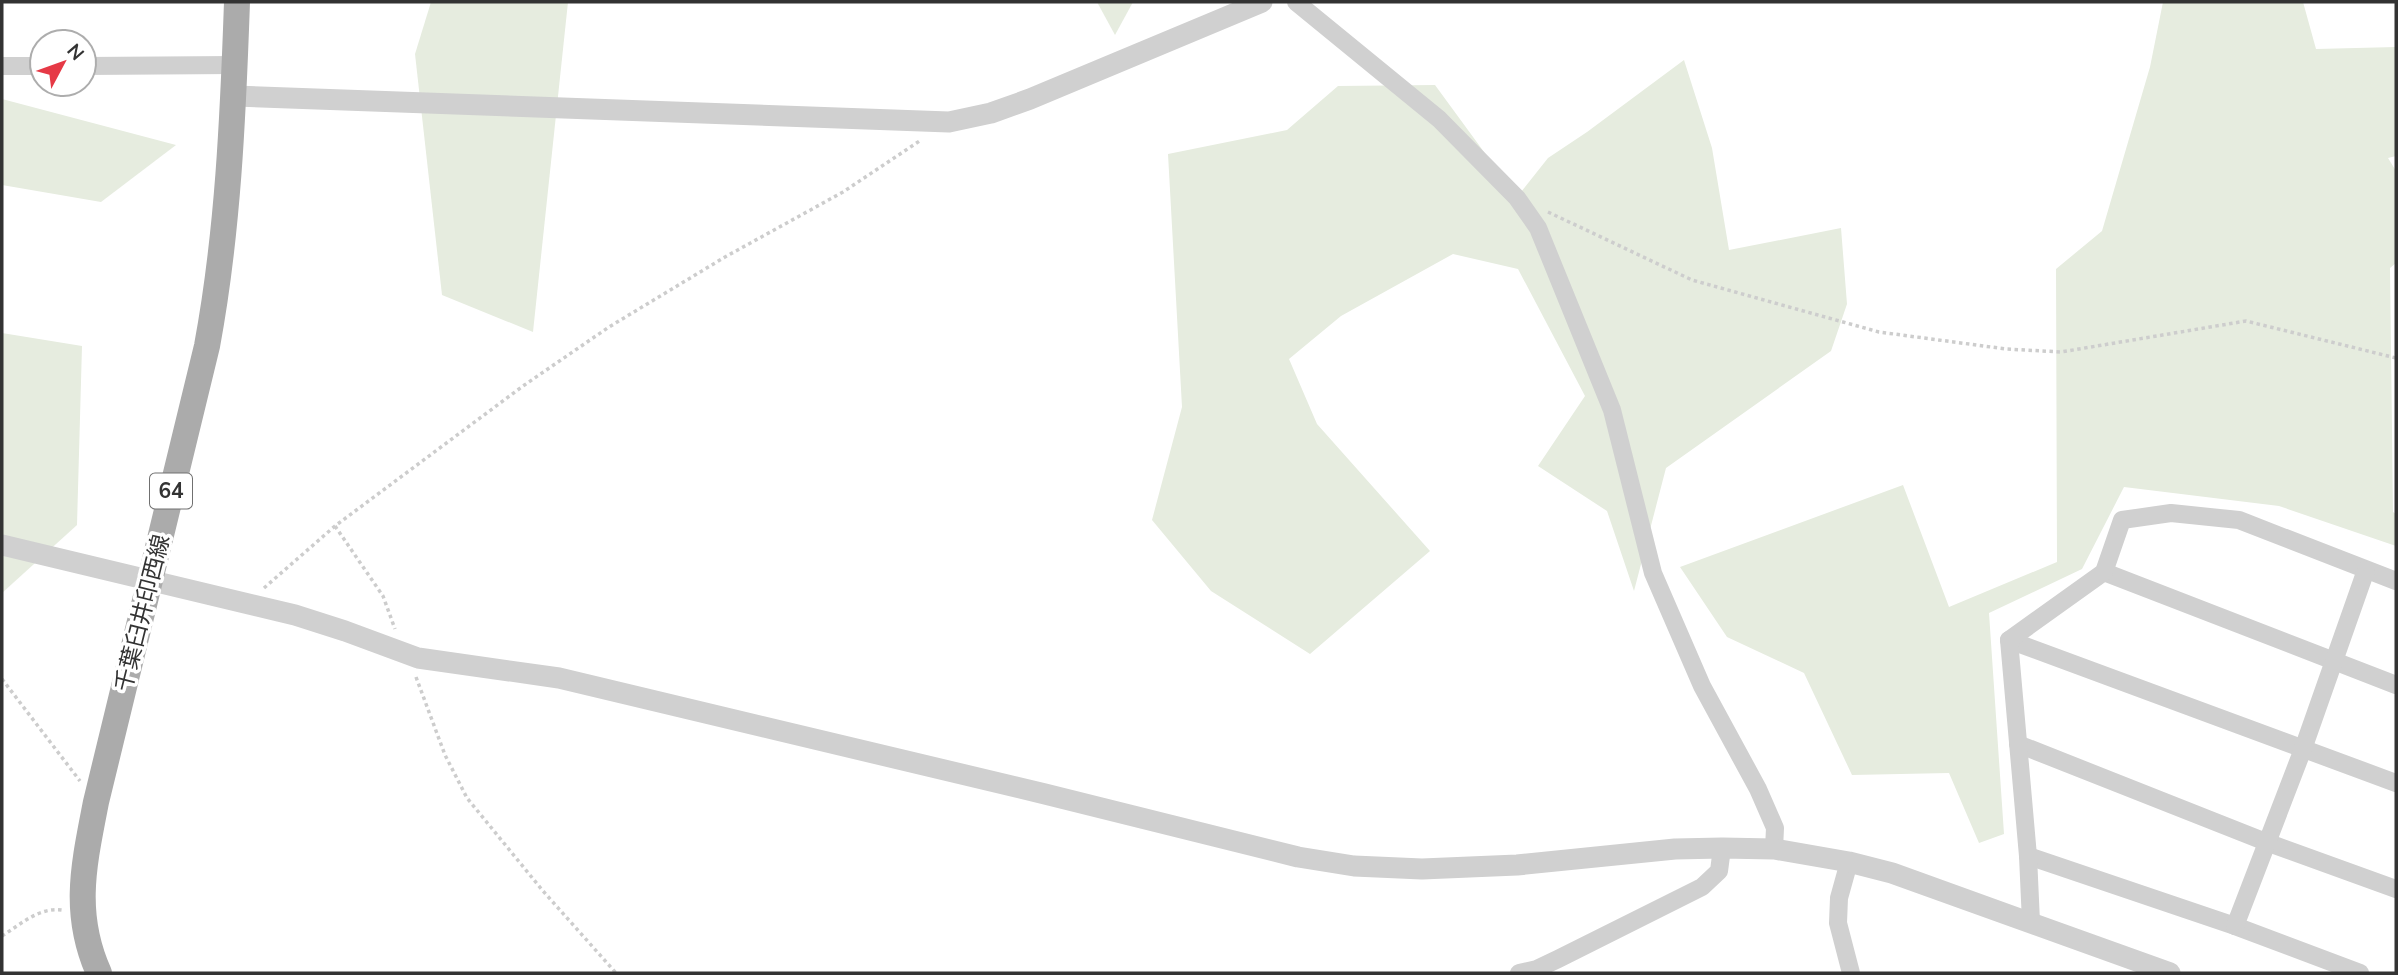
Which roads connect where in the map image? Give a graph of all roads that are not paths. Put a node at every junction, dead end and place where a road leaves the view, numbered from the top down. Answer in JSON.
{"nodes":[{"id":1,"x":237,"y":2,"type":"edge"},
{"id":2,"x":1262,"y":2,"type":"edge"},
{"id":3,"x":1296,"y":2,"type":"edge"},
{"id":4,"x":235,"y":65,"type":"junction"},
{"id":5,"x":2,"y":66,"type":"edge"},
{"id":6,"x":28,"y":66,"type":"edge"},
{"id":7,"x":98,"y":66,"type":"edge"},
{"id":8,"x":234,"y":96,"type":"junction"},
{"id":9,"x":2,"y":545,"type":"edge"},
{"id":10,"x":2367,"y":570,"type":"junction"},
{"id":11,"x":2104,"y":572,"type":"junction"},
{"id":12,"x":2396,"y":581,"type":"edge"},
{"id":13,"x":149,"y":582,"type":"junction"},
{"id":14,"x":2009,"y":640,"type":"junction"},
{"id":15,"x":2335,"y":663,"type":"junction"},
{"id":16,"x":2396,"y":685,"type":"edge"},
{"id":17,"x":2018,"y":744,"type":"junction"},
{"id":18,"x":2303,"y":749,"type":"junction"},
{"id":19,"x":2396,"y":783,"type":"edge"},
{"id":20,"x":2266,"y":842,"type":"junction"},
{"id":21,"x":1722,"y":848,"type":"junction"},
{"id":22,"x":1774,"y":849,"type":"junction"},
{"id":23,"x":2028,"y":856,"type":"junction"},
{"id":24,"x":1849,"y":862,"type":"junction"},
{"id":25,"x":2396,"y":889,"type":"edge"},
{"id":26,"x":2031,"y":922,"type":"junction"},
{"id":27,"x":2235,"y":926,"type":"junction"},
{"id":28,"x":99,"y":973,"type":"edge"},
{"id":29,"x":1519,"y":973,"type":"edge"},
{"id":30,"x":1851,"y":973,"type":"edge"},
{"id":31,"x":2171,"y":973,"type":"edge"},
{"id":32,"x":2360,"y":973,"type":"edge"}],
"edges":[{"from":1,"to":4,"type":"main road","name":"千葉臼井印西線","number":"64"},
{"from":2,"to":8,"type":"street"},
{"from":3,"to":22,"type":"street"},
{"from":4,"to":7,"type":"street"},
{"from":4,"to":8,"type":"main road","name":"千葉臼井印西線","number":"64"},
{"from":5,"to":6,"type":"street"},
{"from":8,"to":13,"type":"main road","name":"千葉臼井印西線","number":"64"},
{"from":9,"to":13,"type":"street"},
{"from":10,"to":11,"type":"street"},
{"from":10,"to":12,"type":"street"},
{"from":10,"to":15,"type":"street"},
{"from":11,"to":14,"type":"street"},
{"from":11,"to":15,"type":"street"},
{"from":13,"to":21,"type":"street"},
{"from":13,"to":28,"type":"main road","name":"千葉臼井印西線","number":"64"},
{"from":14,"to":17,"type":"street"},
{"from":14,"to":18,"type":"street"},
{"from":15,"to":16,"type":"street"},
{"from":15,"to":18,"type":"street"},
{"from":17,"to":20,"type":"street"},
{"from":17,"to":23,"type":"street"},
{"from":18,"to":19,"type":"street"},
{"from":18,"to":20,"type":"street"},
{"from":20,"to":25,"type":"street"},
{"from":20,"to":27,"type":"street"},
{"from":21,"to":22,"type":"street"},
{"from":21,"to":29,"type":"street"},
{"from":22,"to":24,"type":"street"},
{"from":23,"to":26,"type":"street"},
{"from":23,"to":27,"type":"street"},
{"from":24,"to":26,"type":"street"},
{"from":24,"to":30,"type":"street"},
{"from":26,"to":31,"type":"street"},
{"from":27,"to":32,"type":"street"}]}
